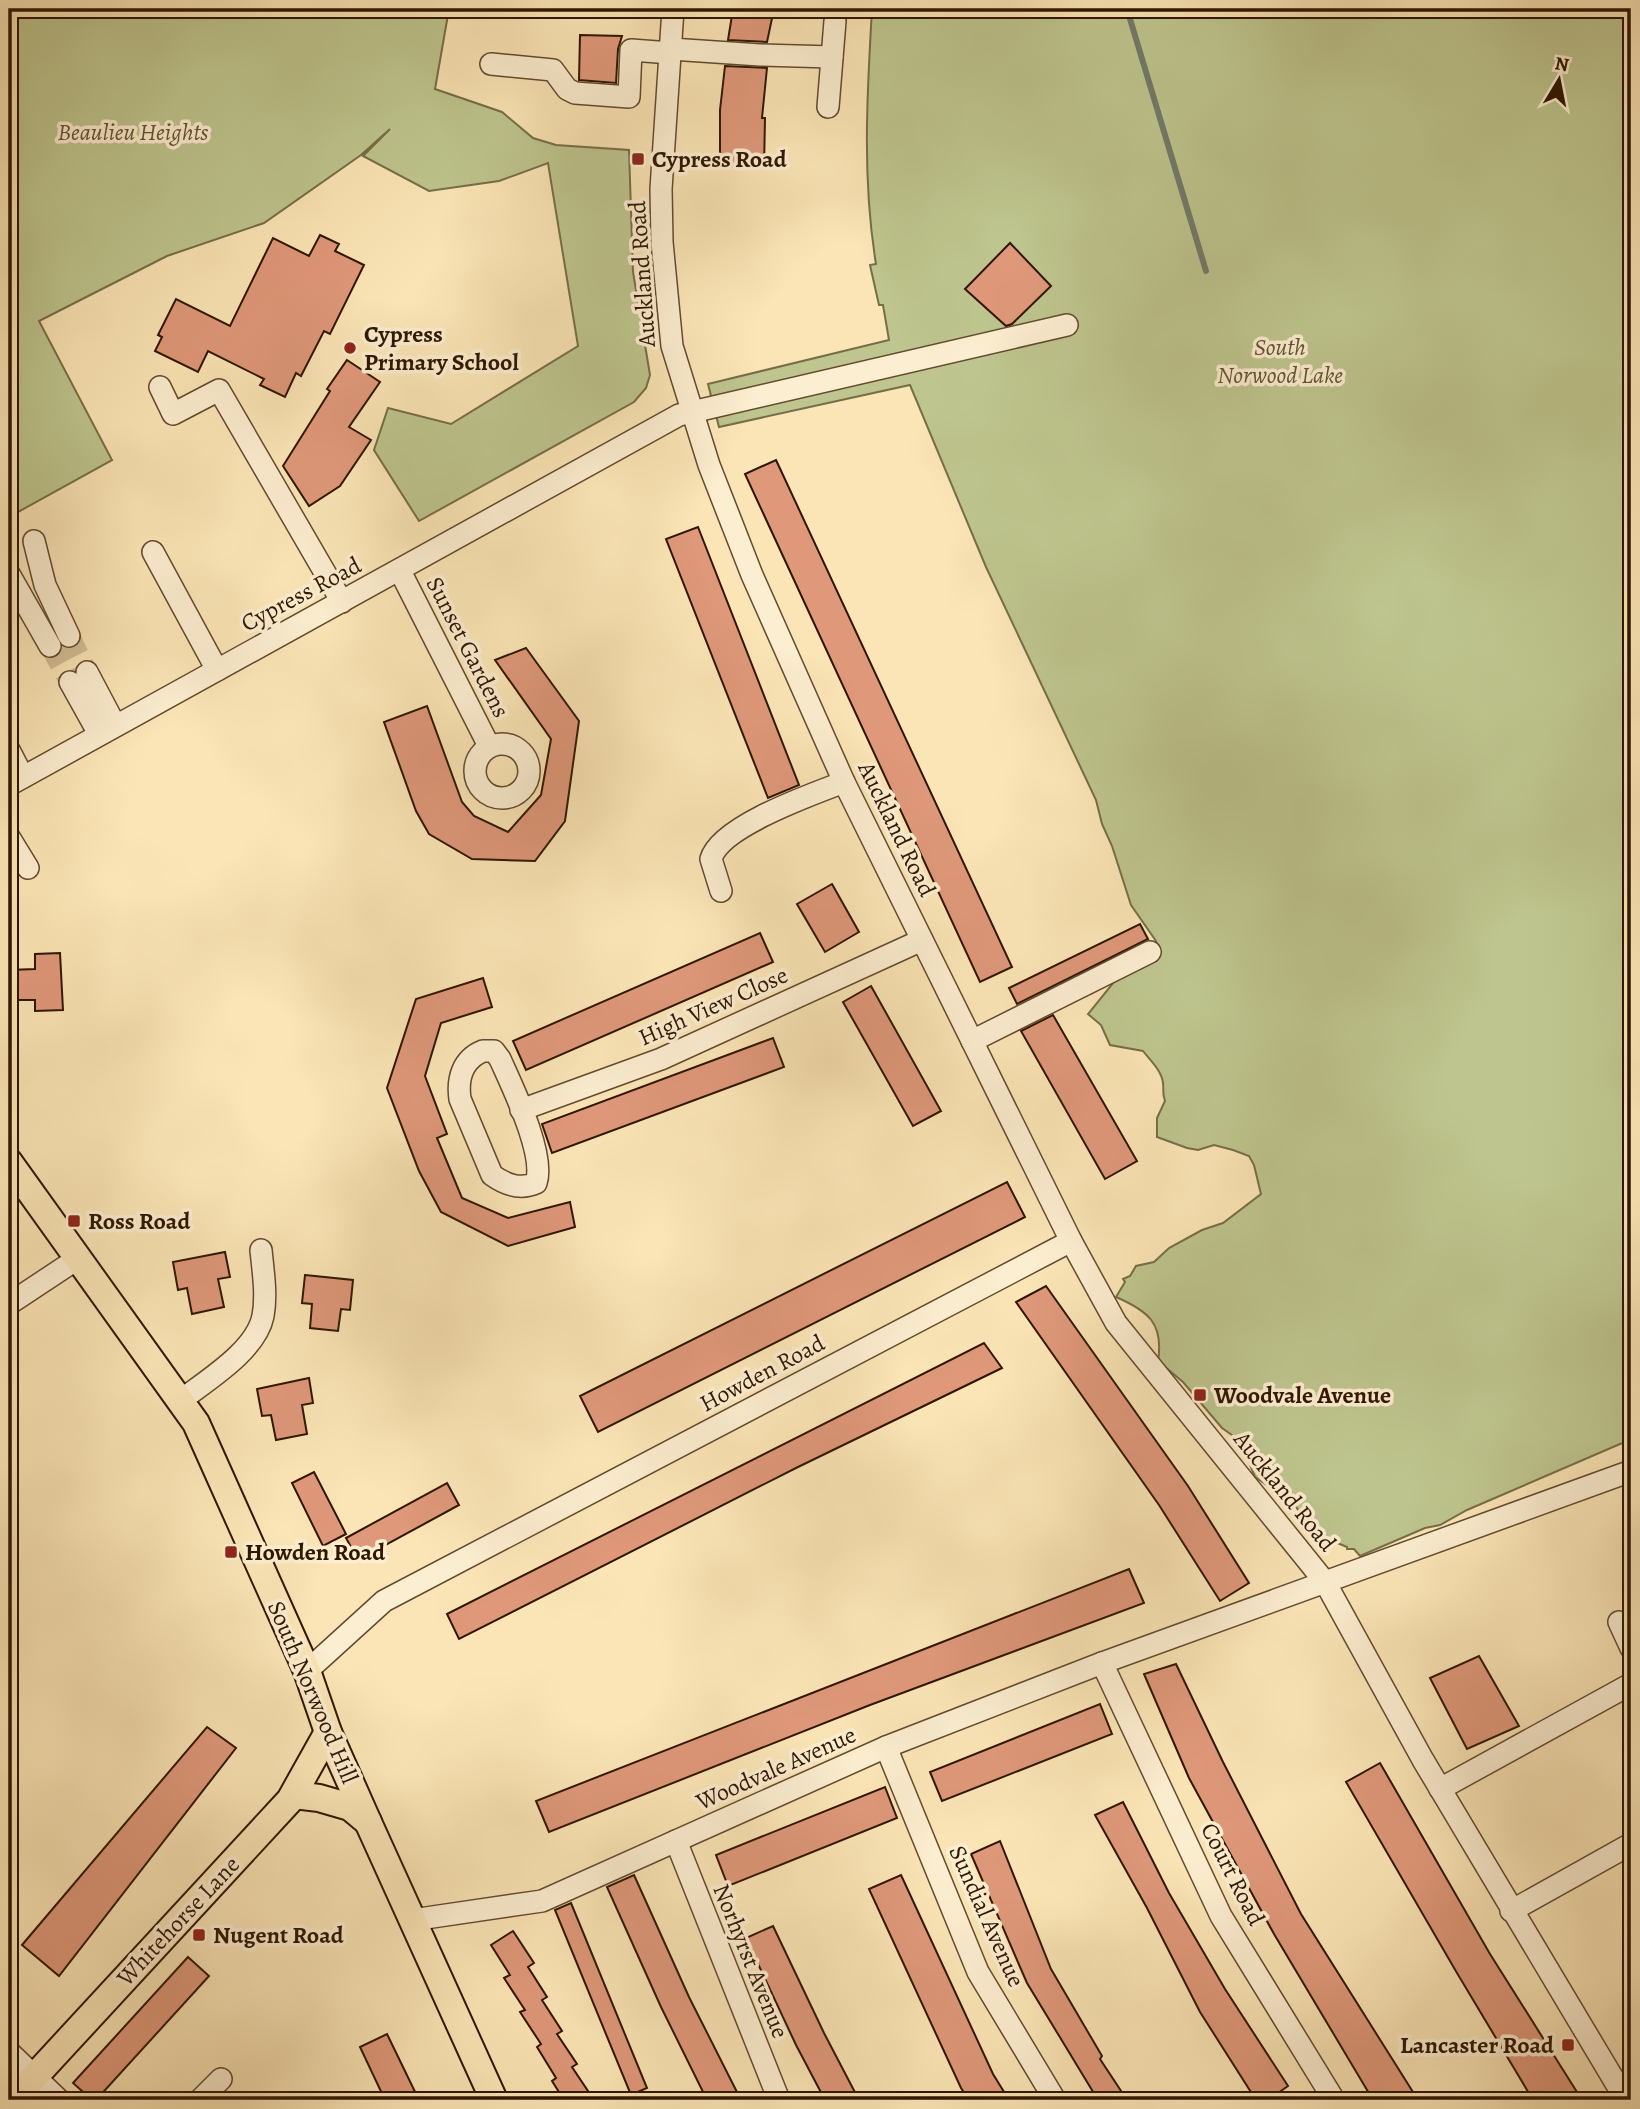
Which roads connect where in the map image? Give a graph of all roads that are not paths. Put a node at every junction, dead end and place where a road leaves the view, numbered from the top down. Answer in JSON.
{"nodes":[{"id":1,"x":673,"y":9,"type":"edge"},
{"id":2,"x":835,"y":21,"type":"dead end"},
{"id":3,"x":671,"y":51,"type":"junction"},
{"id":4,"x":832,"y":57,"type":"junction"},
{"id":5,"x":491,"y":64,"type":"dead end"},
{"id":6,"x":828,"y":107,"type":"dead end"},
{"id":7,"x":1067,"y":325,"type":"dead end"},
{"id":8,"x":160,"y":387,"type":"dead end"},
{"id":9,"x":692,"y":412,"type":"junction"},
{"id":10,"x":34,"y":541,"type":"dead end"},
{"id":11,"x":153,"y":552,"type":"dead end"},
{"id":12,"x":400,"y":571,"type":"junction"},
{"id":13,"x":9,"y":574,"type":"edge"},
{"id":14,"x":342,"y":602,"type":"junction"},
{"id":15,"x":69,"y":636,"type":"tunnel mouth"},
{"id":16,"x":50,"y":646,"type":"tunnel mouth"},
{"id":17,"x":217,"y":670,"type":"junction"},
{"id":18,"x":78,"y":677,"type":"tunnel mouth"},
{"id":19,"x":107,"y":730,"type":"junction"},
{"id":20,"x":489,"y":746,"type":"dead end"},
{"id":21,"x":9,"y":750,"type":"edge"},
{"id":22,"x":16,"y":781,"type":"edge"},
{"id":23,"x":844,"y":782,"type":"junction"},
{"id":24,"x":9,"y":837,"type":"edge"},
{"id":25,"x":28,"y":868,"type":"dead end"},
{"id":26,"x":721,"y":891,"type":"dead end"},
{"id":27,"x":922,"y":940,"type":"junction"},
{"id":28,"x":1150,"y":952,"type":"dead end"},
{"id":29,"x":972,"y":1041,"type":"junction"},
{"id":30,"x":521,"y":1110,"type":"junction"},
{"id":31,"x":9,"y":1162,"type":"edge"},
{"id":32,"x":1071,"y":1241,"type":"junction"},
{"id":33,"x":261,"y":1250,"type":"dead end"},
{"id":34,"x":77,"y":1259,"type":"junction"},
{"id":35,"x":9,"y":1304,"type":"edge"},
{"id":36,"x":180,"y":1401,"type":"junction"},
{"id":37,"x":1631,"y":1471,"type":"edge"},
{"id":38,"x":1325,"y":1582,"type":"junction"},
{"id":39,"x":1619,"y":1622,"type":"dead end"},
{"id":40,"x":1631,"y":1648,"type":"edge"},
{"id":41,"x":1102,"y":1663,"type":"junction"},
{"id":42,"x":307,"y":1671,"type":"junction"},
{"id":43,"x":1631,"y":1684,"type":"edge"},
{"id":44,"x":328,"y":1732,"type":"junction"},
{"id":45,"x":886,"y":1747,"type":"junction"},
{"id":46,"x":1440,"y":1789,"type":"junction"},
{"id":47,"x":294,"y":1795,"type":"junction"},
{"id":48,"x":368,"y":1822,"type":"junction"},
{"id":49,"x":676,"y":1841,"type":"junction"},
{"id":50,"x":1631,"y":1844,"type":"edge"},
{"id":51,"x":1511,"y":1911,"type":"junction"},
{"id":52,"x":412,"y":1920,"type":"junction"},
{"id":53,"x":9,"y":2052,"type":"edge"},
{"id":54,"x":35,"y":2077,"type":"junction"},
{"id":55,"x":222,"y":2079,"type":"dead end"},
{"id":56,"x":13,"y":2100,"type":"edge"},
{"id":57,"x":59,"y":2100,"type":"edge"},
{"id":58,"x":201,"y":2100,"type":"edge"},
{"id":59,"x":494,"y":2100,"type":"edge"},
{"id":60,"x":779,"y":2100,"type":"edge"},
{"id":61,"x":1055,"y":2100,"type":"edge"},
{"id":62,"x":1334,"y":2100,"type":"edge"},
{"id":63,"x":1626,"y":2100,"type":"edge"}],
"edges":[{"from":1,"to":3,"type":"street","name":"Auckland Road"},
{"from":2,"to":4,"type":"street"},
{"from":3,"to":4,"type":"street"},
{"from":3,"to":5,"type":"street"},
{"from":3,"to":9,"type":"street","name":"Auckland Road"},
{"from":4,"to":6,"type":"street"},
{"from":7,"to":9,"type":"street","name":"Cypress Road"},
{"from":8,"to":14,"type":"street"},
{"from":9,"to":12,"type":"street","name":"Cypress Road"},
{"from":9,"to":23,"type":"street","name":"Auckland Road"},
{"from":10,"to":15,"type":"street"},
{"from":11,"to":17,"type":"street"},
{"from":12,"to":14,"type":"street","name":"Cypress Road"},
{"from":12,"to":20,"type":"street","name":"Sunset Gardens"},
{"from":13,"to":16,"type":"street"},
{"from":14,"to":17,"type":"street","name":"Cypress Road"},
{"from":17,"to":19,"type":"street","name":"Cypress Road"},
{"from":18,"to":19,"type":"street"},
{"from":19,"to":22,"type":"street","name":"Cypress Road"},
{"from":21,"to":22,"type":"street"},
{"from":23,"to":26,"type":"street"},
{"from":23,"to":27,"type":"street","name":"Auckland Road"},
{"from":24,"to":25,"type":"street"},
{"from":27,"to":29,"type":"street","name":"Auckland Road"},
{"from":27,"to":30,"type":"street","name":"High View Close"},
{"from":28,"to":29,"type":"street"},
{"from":29,"to":32,"type":"street","name":"Auckland Road"},
{"from":30,"to":30,"type":"street"},
{"from":31,"to":34,"type":"main road","name":"South Norwood Hill"},
{"from":32,"to":38,"type":"street","name":"Auckland Road"},
{"from":32,"to":42,"type":"street","name":"Howden Road"},
{"from":33,"to":36,"type":"street"},
{"from":34,"to":35,"type":"street"},
{"from":34,"to":36,"type":"main road","name":"South Norwood Hill"},
{"from":36,"to":42,"type":"main road","name":"South Norwood Hill"},
{"from":37,"to":38,"type":"street","name":"Woodvale Avenue"},
{"from":38,"to":41,"type":"street","name":"Woodvale Avenue"},
{"from":38,"to":46,"type":"street"},
{"from":39,"to":40,"type":"street"},
{"from":41,"to":45,"type":"street","name":"Woodvale Avenue"},
{"from":41,"to":62,"type":"street","name":"Court Road"},
{"from":42,"to":44,"type":"main road","name":"South Norwood Hill"},
{"from":43,"to":46,"type":"street"},
{"from":44,"to":47,"type":"main road","name":"Whitehorse Lane"},
{"from":44,"to":48,"type":"main road","name":"South Norwood Hill"},
{"from":45,"to":49,"type":"street","name":"Woodvale Avenue"},
{"from":45,"to":61,"type":"street","name":"Sundial Avenue"},
{"from":46,"to":51,"type":"street"},
{"from":47,"to":48,"type":"main road"},
{"from":47,"to":54,"type":"main road","name":"Whitehorse Lane"},
{"from":48,"to":52,"type":"main road","name":"South Norwood Hill"},
{"from":49,"to":52,"type":"street","name":"Woodvale Avenue"},
{"from":49,"to":60,"type":"street","name":"Norhyrst Avenue"},
{"from":50,"to":51,"type":"street"},
{"from":51,"to":63,"type":"street"},
{"from":52,"to":59,"type":"main road","name":"South Norwood Hill"},
{"from":53,"to":54,"type":"street"},
{"from":54,"to":56,"type":"main road","name":"Whitehorse Lane"},
{"from":54,"to":57,"type":"street"},
{"from":55,"to":58,"type":"street"}]}
